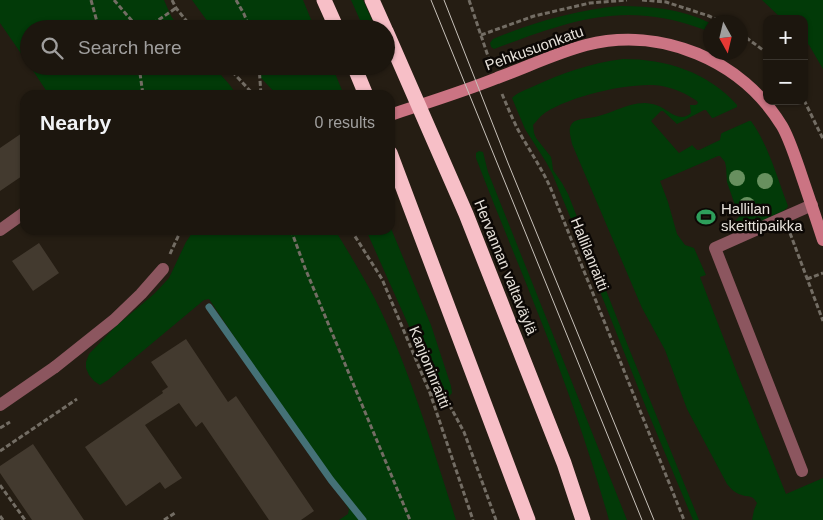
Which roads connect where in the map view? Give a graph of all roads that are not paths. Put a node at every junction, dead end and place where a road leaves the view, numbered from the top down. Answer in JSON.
{"nodes":[{"id":1,"x":324,"y":0,"type":"edge"},
{"id":2,"x":372,"y":0,"type":"edge"},
{"id":3,"x":333,"y":20,"type":"edge"},
{"id":4,"x":381,"y":20,"type":"edge"},
{"id":5,"x":395,"y":50,"type":"edge"},
{"id":6,"x":358,"y":75,"type":"edge"},
{"id":7,"x":364,"y":90,"type":"edge"},
{"id":8,"x":419,"y":105,"type":"junction"},
{"id":9,"x":395,"y":113,"type":"edge"},
{"id":10,"x":395,"y":166,"type":"edge"},
{"id":11,"x":812,"y":205,"type":"junction"},
{"id":12,"x":20,"y":216,"type":"edge"},
{"id":13,"x":820,"y":217,"type":"edge"},
{"id":14,"x":0,"y":230,"type":"edge"},
{"id":15,"x":823,"y":240,"type":"edge"},
{"id":16,"x":163,"y":268,"type":"road end"},
{"id":17,"x":0,"y":405,"type":"edge"},
{"id":18,"x":802,"y":471,"type":"dead end"},
{"id":19,"x":528,"y":520,"type":"edge"},
{"id":20,"x":583,"y":520,"type":"edge"}],
"edges":[{"from":1,"to":3,"type":"highway"},
{"from":2,"to":4,"type":"highway","name":"Hervannan valtaväylä"},
{"from":5,"to":8,"type":"highway","name":"Hervannan valtaväylä"},
{"from":6,"to":7,"type":"highway"},
{"from":8,"to":9,"type":"main road","name":"Pehkusuonkatu"},
{"from":8,"to":11,"type":"main road","name":"Pehkusuonkatu"},
{"from":8,"to":20,"type":"highway","name":"Hervannan valtaväylä"},
{"from":10,"to":19,"type":"highway"},
{"from":11,"to":13,"type":"main road","name":"Pehkusuonkatu"},
{"from":11,"to":18,"type":"street"},
{"from":12,"to":14,"type":"street"},
{"from":13,"to":15,"type":"main road","name":"Pehkusuonkatu"},
{"from":16,"to":17,"type":"street"}]}
